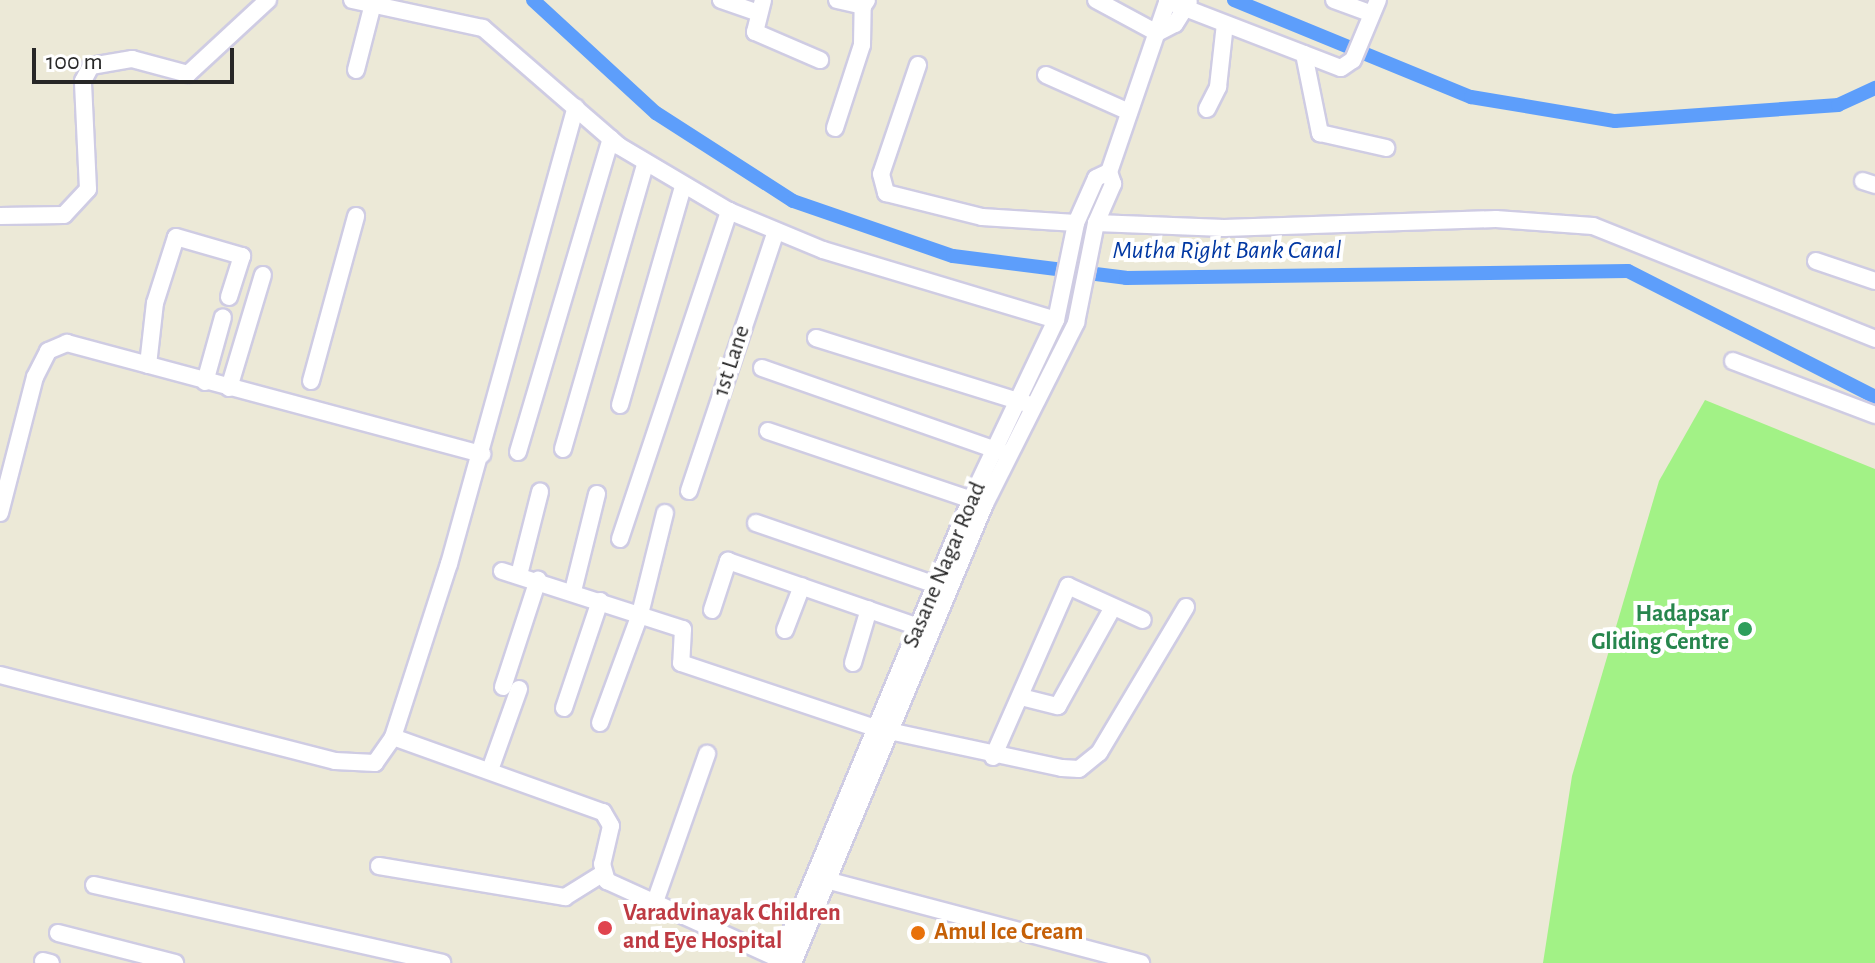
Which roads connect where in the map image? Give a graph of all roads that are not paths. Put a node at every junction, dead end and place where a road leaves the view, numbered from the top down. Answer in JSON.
{"nodes":[{"id":1,"x":268,"y":0,"type":"edge"},
{"id":2,"x":352,"y":0,"type":"edge"},
{"id":3,"x":721,"y":0,"type":"edge"},
{"id":4,"x":837,"y":0,"type":"edge"},
{"id":5,"x":1096,"y":0,"type":"edge"},
{"id":6,"x":1334,"y":0,"type":"edge"},
{"id":7,"x":1168,"y":1,"type":"edge"},
{"id":8,"x":373,"y":2,"type":"edge"},
{"id":9,"x":865,"y":3,"type":"edge"},
{"id":10,"x":1188,"y":4,"type":"edge"},
{"id":11,"x":761,"y":6,"type":"edge"},
{"id":12,"x":1375,"y":7,"type":"edge"},
{"id":13,"x":1225,"y":24,"type":"junction"},
{"id":14,"x":1157,"y":33,"type":"junction"},
{"id":15,"x":1304,"y":54,"type":"junction"},
{"id":16,"x":820,"y":60,"type":"dead end"},
{"id":17,"x":918,"y":65,"type":"dead end"},
{"id":18,"x":356,"y":70,"type":"dead end"},
{"id":19,"x":1046,"y":75,"type":"dead end"},
{"id":20,"x":576,"y":107,"type":"junction"},
{"id":21,"x":1207,"y":109,"type":"dead end"},
{"id":22,"x":1129,"y":112,"type":"junction"},
{"id":23,"x":835,"y":128,"type":"dead end"},
{"id":24,"x":611,"y":139,"type":"junction"},
{"id":25,"x":1386,"y":148,"type":"dead end"},
{"id":26,"x":645,"y":165,"type":"junction"},
{"id":27,"x":1109,"y":172,"type":"junction"},
{"id":28,"x":683,"y":187,"type":"junction"},
{"id":29,"x":729,"y":211,"type":"junction"},
{"id":30,"x":0,"y":216,"type":"edge"},
{"id":31,"x":356,"y":216,"type":"dead end"},
{"id":32,"x":1076,"y":223,"type":"junction"},
{"id":33,"x":1096,"y":223,"type":"junction"},
{"id":34,"x":776,"y":231,"type":"junction"},
{"id":35,"x":1816,"y":261,"type":"dead end"},
{"id":36,"x":263,"y":275,"type":"dead end"},
{"id":37,"x":1873,"y":275,"type":"edge"},
{"id":38,"x":229,"y":297,"type":"dead end"},
{"id":39,"x":223,"y":317,"type":"dead end"},
{"id":40,"x":1056,"y":320,"type":"junction"},
{"id":41,"x":816,"y":338,"type":"dead end"},
{"id":42,"x":1875,"y":339,"type":"edge"},
{"id":43,"x":1733,"y":361,"type":"dead end"},
{"id":44,"x":148,"y":365,"type":"junction"},
{"id":45,"x":762,"y":368,"type":"dead end"},
{"id":46,"x":205,"y":382,"type":"junction"},
{"id":47,"x":229,"y":388,"type":"junction"},
{"id":48,"x":308,"y":394,"type":"junction"},
{"id":49,"x":1026,"y":403,"type":"junction"},
{"id":50,"x":620,"y":405,"type":"dead end"},
{"id":51,"x":1875,"y":415,"type":"edge"},
{"id":52,"x":768,"y":431,"type":"dead end"},
{"id":53,"x":563,"y":449,"type":"dead end"},
{"id":54,"x":1002,"y":451,"type":"junction"},
{"id":55,"x":518,"y":452,"type":"dead end"},
{"id":56,"x":482,"y":454,"type":"junction"},
{"id":57,"x":689,"y":491,"type":"dead end"},
{"id":58,"x":540,"y":492,"type":"dead end"},
{"id":59,"x":597,"y":494,"type":"dead end"},
{"id":60,"x":978,"y":502,"type":"junction"},
{"id":61,"x":0,"y":513,"type":"edge"},
{"id":62,"x":665,"y":513,"type":"dead end"},
{"id":63,"x":756,"y":523,"type":"dead end"},
{"id":64,"x":620,"y":539,"type":"dead end"},
{"id":65,"x":502,"y":571,"type":"dead end"},
{"id":66,"x":519,"y":575,"type":"junction"},
{"id":67,"x":538,"y":580,"type":"junction"},
{"id":68,"x":936,"y":585,"type":"junction"},
{"id":69,"x":802,"y":586,"type":"junction"},
{"id":70,"x":573,"y":591,"type":"junction"},
{"id":71,"x":600,"y":601,"type":"junction"},
{"id":72,"x":1113,"y":607,"type":"junction"},
{"id":73,"x":1186,"y":607,"type":"dead end"},
{"id":74,"x":869,"y":609,"type":"junction"},
{"id":75,"x":712,"y":610,"type":"dead end"},
{"id":76,"x":640,"y":614,"type":"junction"},
{"id":77,"x":1143,"y":620,"type":"dead end"},
{"id":78,"x":919,"y":627,"type":"junction"},
{"id":79,"x":785,"y":630,"type":"dead end"},
{"id":80,"x":853,"y":663,"type":"dead end"},
{"id":81,"x":0,"y":675,"type":"edge"},
{"id":82,"x":1021,"y":697,"type":"junction"},
{"id":83,"x":564,"y":708,"type":"dead end"},
{"id":84,"x":600,"y":723,"type":"dead end"},
{"id":85,"x":882,"y":730,"type":"junction"},
{"id":86,"x":393,"y":737,"type":"junction"},
{"id":87,"x":707,"y":754,"type":"dead end"},
{"id":88,"x":993,"y":757,"type":"junction"},
{"id":89,"x":490,"y":770,"type":"junction"},
{"id":90,"x":379,"y":866,"type":"dead end"},
{"id":91,"x":602,"y":874,"type":"junction"},
{"id":92,"x":826,"y":880,"type":"junction"},
{"id":93,"x":94,"y":885,"type":"dead end"},
{"id":94,"x":656,"y":899,"type":"junction"},
{"id":95,"x":58,"y":933,"type":"dead end"},
{"id":96,"x":785,"y":962,"type":"edge"},
{"id":97,"x":175,"y":963,"type":"edge"},
{"id":98,"x":442,"y":963,"type":"edge"},
{"id":99,"x":1141,"y":963,"type":"edge"}],
"edges":[{"from":1,"to":30,"type":"street"},
{"from":2,"to":8,"type":"street"},
{"from":3,"to":11,"type":"street"},
{"from":4,"to":9,"type":"street"},
{"from":5,"to":14,"type":"street"},
{"from":6,"to":12,"type":"street"},
{"from":7,"to":10,"type":"street"},
{"from":7,"to":14,"type":"street","name":"Sasane Nagar Road"},
{"from":8,"to":18,"type":"street"},
{"from":8,"to":20,"type":"street"},
{"from":9,"to":23,"type":"street"},
{"from":10,"to":13,"type":"street"},
{"from":10,"to":14,"type":"street"},
{"from":11,"to":16,"type":"street"},
{"from":12,"to":15,"type":"street"},
{"from":13,"to":15,"type":"street"},
{"from":13,"to":21,"type":"street"},
{"from":14,"to":22,"type":"street","name":"Sasane Nagar Road"},
{"from":15,"to":25,"type":"street"},
{"from":17,"to":32,"type":"street"},
{"from":19,"to":22,"type":"street"},
{"from":20,"to":24,"type":"street"},
{"from":20,"to":56,"type":"street"},
{"from":22,"to":27,"type":"street","name":"Sasane Nagar Road"},
{"from":24,"to":26,"type":"street"},
{"from":24,"to":55,"type":"street"},
{"from":26,"to":28,"type":"street"},
{"from":26,"to":53,"type":"street"},
{"from":27,"to":32,"type":"street","name":"Sasane Nagar Road"},
{"from":27,"to":33,"type":"street","name":"Sasane Nagar Road"},
{"from":28,"to":29,"type":"street"},
{"from":28,"to":50,"type":"street"},
{"from":29,"to":34,"type":"street"},
{"from":29,"to":64,"type":"street"},
{"from":31,"to":48,"type":"street"},
{"from":32,"to":40,"type":"street","name":"Sasane Nagar Road"},
{"from":33,"to":42,"type":"street"},
{"from":33,"to":49,"type":"street","name":"Sasane Nagar Road"},
{"from":34,"to":40,"type":"street"},
{"from":34,"to":57,"type":"street","name":"1st Lane"},
{"from":35,"to":37,"type":"street"},
{"from":36,"to":47,"type":"street"},
{"from":38,"to":44,"type":"street"},
{"from":39,"to":46,"type":"street"},
{"from":40,"to":49,"type":"street","name":"Sasane Nagar Road"},
{"from":41,"to":49,"type":"street"},
{"from":43,"to":51,"type":"street"},
{"from":44,"to":46,"type":"street"},
{"from":44,"to":61,"type":"street"},
{"from":45,"to":54,"type":"street"},
{"from":46,"to":47,"type":"street"},
{"from":47,"to":48,"type":"street"},
{"from":48,"to":56,"type":"street"},
{"from":49,"to":54,"type":"street","name":"Sasane Nagar Road"},
{"from":52,"to":60,"type":"street"},
{"from":54,"to":60,"type":"street","name":"Sasane Nagar Road"},
{"from":56,"to":86,"type":"street"},
{"from":58,"to":66,"type":"street"},
{"from":59,"to":70,"type":"street"},
{"from":60,"to":68,"type":"street","name":"Sasane Nagar Road"},
{"from":60,"to":85,"type":"street","name":"Sasane Nagar Road"},
{"from":62,"to":76,"type":"street"},
{"from":63,"to":68,"type":"street"},
{"from":65,"to":66,"type":"street"},
{"from":66,"to":67,"type":"street"},
{"from":67,"to":70,"type":"street"},
{"from":67,"to":89,"type":"street"},
{"from":68,"to":78,"type":"street","name":"Sasane Nagar Road"},
{"from":69,"to":74,"type":"street"},
{"from":69,"to":75,"type":"street"},
{"from":69,"to":79,"type":"street"},
{"from":70,"to":71,"type":"street"},
{"from":71,"to":76,"type":"street"},
{"from":71,"to":83,"type":"street"},
{"from":72,"to":77,"type":"street"},
{"from":72,"to":82,"type":"street"},
{"from":72,"to":82,"type":"street"},
{"from":73,"to":88,"type":"street"},
{"from":74,"to":78,"type":"street"},
{"from":74,"to":80,"type":"street"},
{"from":76,"to":84,"type":"street"},
{"from":76,"to":85,"type":"street"},
{"from":78,"to":85,"type":"street","name":"Sasane Nagar Road"},
{"from":81,"to":86,"type":"street"},
{"from":82,"to":88,"type":"street"},
{"from":85,"to":88,"type":"street"},
{"from":85,"to":92,"type":"street","name":"Sasane Nagar Road"},
{"from":85,"to":96,"type":"street","name":"Sasane Nagar Road"},
{"from":86,"to":89,"type":"street"},
{"from":87,"to":94,"type":"street"},
{"from":89,"to":91,"type":"street"},
{"from":90,"to":91,"type":"street"},
{"from":91,"to":94,"type":"street"},
{"from":92,"to":96,"type":"street","name":"Sasane Nagar Road"},
{"from":92,"to":99,"type":"street"},
{"from":93,"to":98,"type":"street"},
{"from":94,"to":96,"type":"street"},
{"from":95,"to":97,"type":"street"}]}
